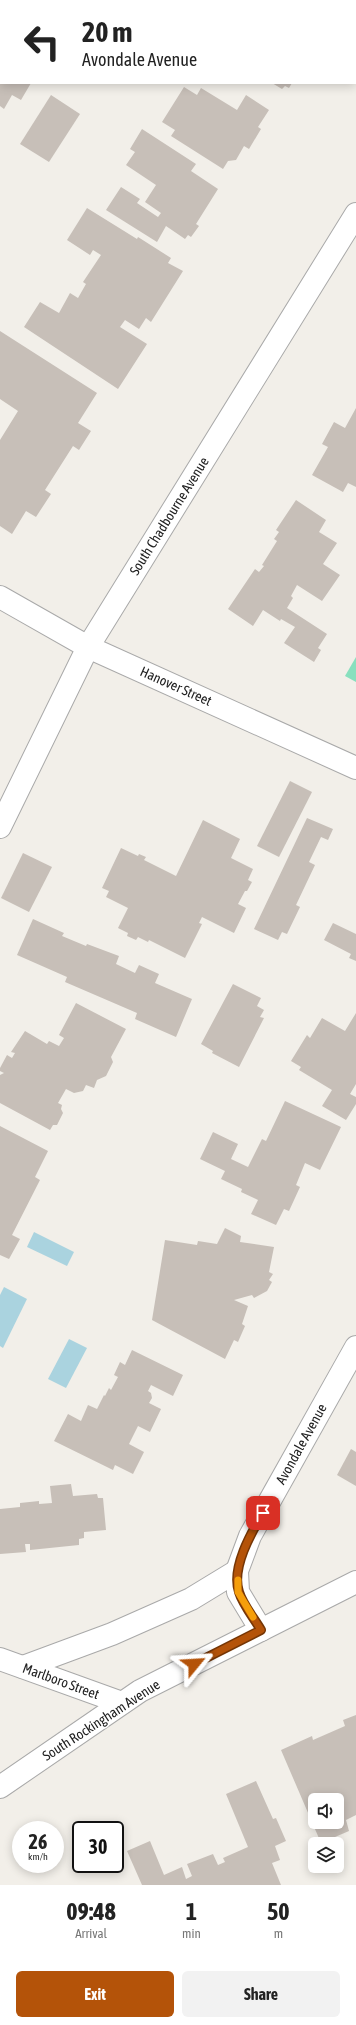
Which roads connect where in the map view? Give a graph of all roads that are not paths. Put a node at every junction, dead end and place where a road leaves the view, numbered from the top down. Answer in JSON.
{"nodes":[{"id":1,"x":356,"y":214,"type":"edge"},
{"id":2,"x":0,"y":597,"type":"edge"},
{"id":3,"x":88,"y":647,"type":"junction"},
{"id":4,"x":356,"y":768,"type":"edge"},
{"id":5,"x":0,"y":827,"type":"edge"},
{"id":6,"x":356,"y":1347,"type":"edge"},
{"id":7,"x":237,"y":1571,"type":"junction"},
{"id":8,"x":356,"y":1582,"type":"edge"},
{"id":9,"x":261,"y":1630,"type":"junction"},
{"id":10,"x":0,"y":1658,"type":"edge"},
{"id":11,"x":23,"y":1667,"type":"junction"},
{"id":12,"x":122,"y":1703,"type":"junction"},
{"id":13,"x":0,"y":1787,"type":"edge"}],
"edges":[{"from":1,"to":3,"type":"street","name":"South Chadbourne Avenue"},
{"from":2,"to":3,"type":"street","name":"Hanover Street"},
{"from":3,"to":4,"type":"street","name":"Hanover Street"},
{"from":3,"to":5,"type":"street","name":"South Chadbourne Avenue"},
{"from":6,"to":7,"type":"street","name":"Avondale Avenue"},
{"from":7,"to":9,"type":"street","name":"Avondale Avenue"},
{"from":7,"to":11,"type":"street"},
{"from":8,"to":9,"type":"street","name":"South Rockingham Avenue"},
{"from":9,"to":12,"type":"street","name":"South Rockingham Avenue"},
{"from":10,"to":11,"type":"street","name":"Marlboro Street"},
{"from":11,"to":12,"type":"street","name":"Marlboro Street"},
{"from":12,"to":13,"type":"street","name":"South Rockingham Avenue"}]}
